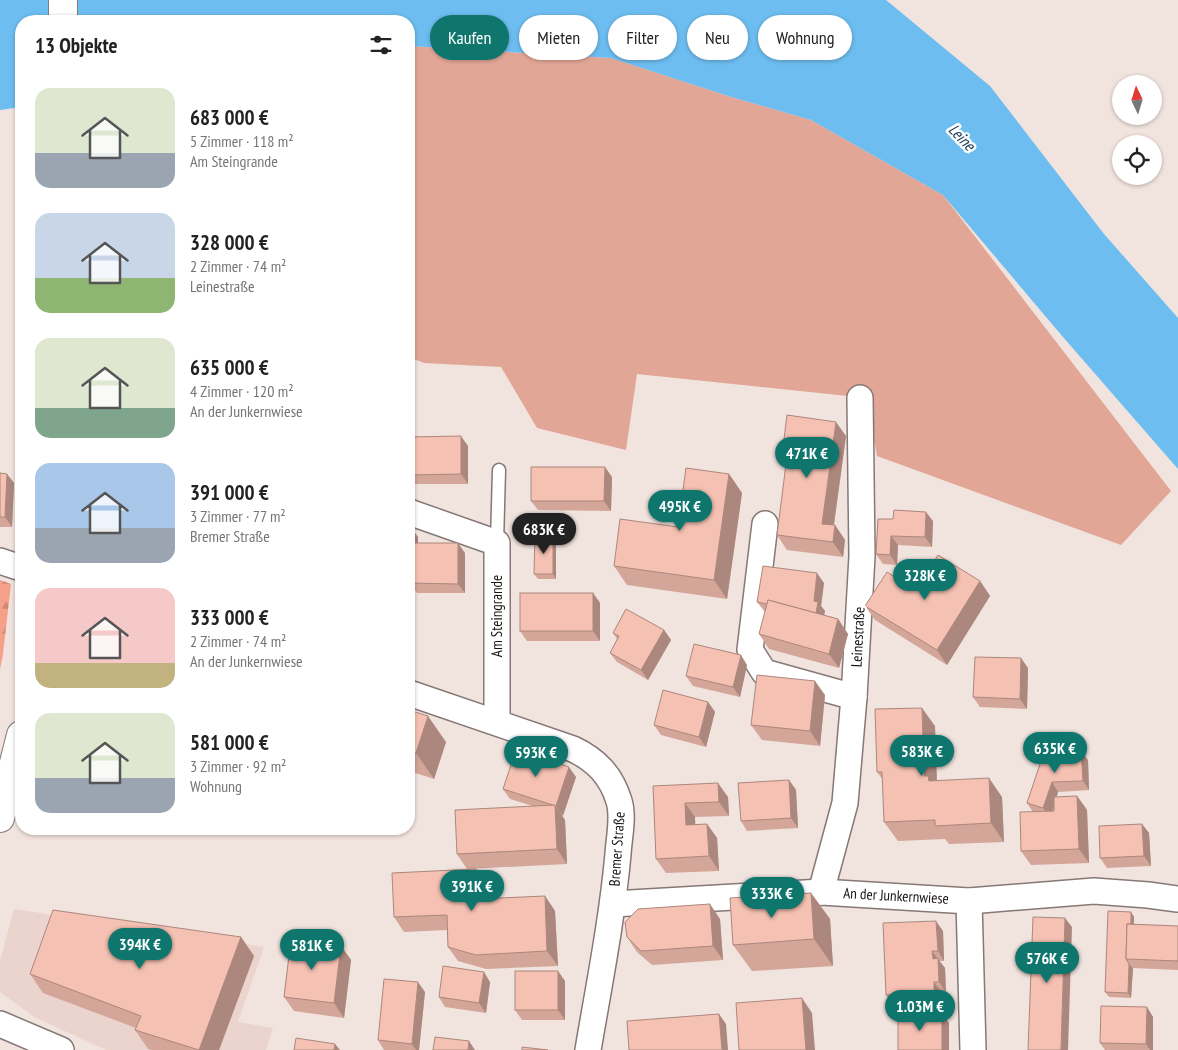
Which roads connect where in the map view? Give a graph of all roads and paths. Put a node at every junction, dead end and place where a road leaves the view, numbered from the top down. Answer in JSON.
{"nodes":[{"id":1,"x":63,"y":0,"type":"edge"},
{"id":2,"x":63,"y":15,"type":"edge"},
{"id":3,"x":860,"y":398,"type":"dead end"},
{"id":4,"x":499,"y":470,"type":"dead end"},
{"id":5,"x":415,"y":514,"type":"edge"},
{"id":6,"x":764,"y":524,"type":"dead end"},
{"id":7,"x":496,"y":543,"type":"junction"},
{"id":8,"x":0,"y":561,"type":"edge"},
{"id":9,"x":15,"y":566,"type":"edge"},
{"id":10,"x":415,"y":695,"type":"edge"},
{"id":11,"x":854,"y":697,"type":"junction"},
{"id":12,"x":497,"y":722,"type":"junction"},
{"id":13,"x":15,"y":759,"type":"edge"},
{"id":14,"x":0,"y":818,"type":"edge"},
{"id":15,"x":822,"y":892,"type":"junction"},
{"id":16,"x":1178,"y":899,"type":"edge"},
{"id":17,"x":969,"y":901,"type":"junction"},
{"id":18,"x":613,"y":904,"type":"junction"},
{"id":19,"x":0,"y":1024,"type":"edge"},
{"id":20,"x":61,"y":1050,"type":"edge"},
{"id":21,"x":588,"y":1050,"type":"edge"},
{"id":22,"x":973,"y":1050,"type":"edge"}],
"edges":[{"from":1,"to":2,"type":"main road"},
{"from":3,"to":11,"type":"street","name":"Leinestraße"},
{"from":4,"to":7,"type":"lane"},
{"from":5,"to":7,"type":"street"},
{"from":6,"to":11,"type":"street"},
{"from":7,"to":12,"type":"street","name":"Am Steingrande"},
{"from":8,"to":9,"type":"street"},
{"from":10,"to":12,"type":"street","name":"Bremer Straße"},
{"from":11,"to":15,"type":"street","name":"Leinestraße"},
{"from":12,"to":18,"type":"street","name":"Bremer Straße"},
{"from":13,"to":14,"type":"main road"},
{"from":15,"to":17,"type":"street","name":"An der Junkernwiese"},
{"from":15,"to":18,"type":"street","name":"An der Junkernwiese"},
{"from":16,"to":17,"type":"street","name":"An der Junkernwiese"},
{"from":17,"to":22,"type":"street"},
{"from":18,"to":21,"type":"street","name":"Bremer Straße"},
{"from":19,"to":20,"type":"street"}]}
